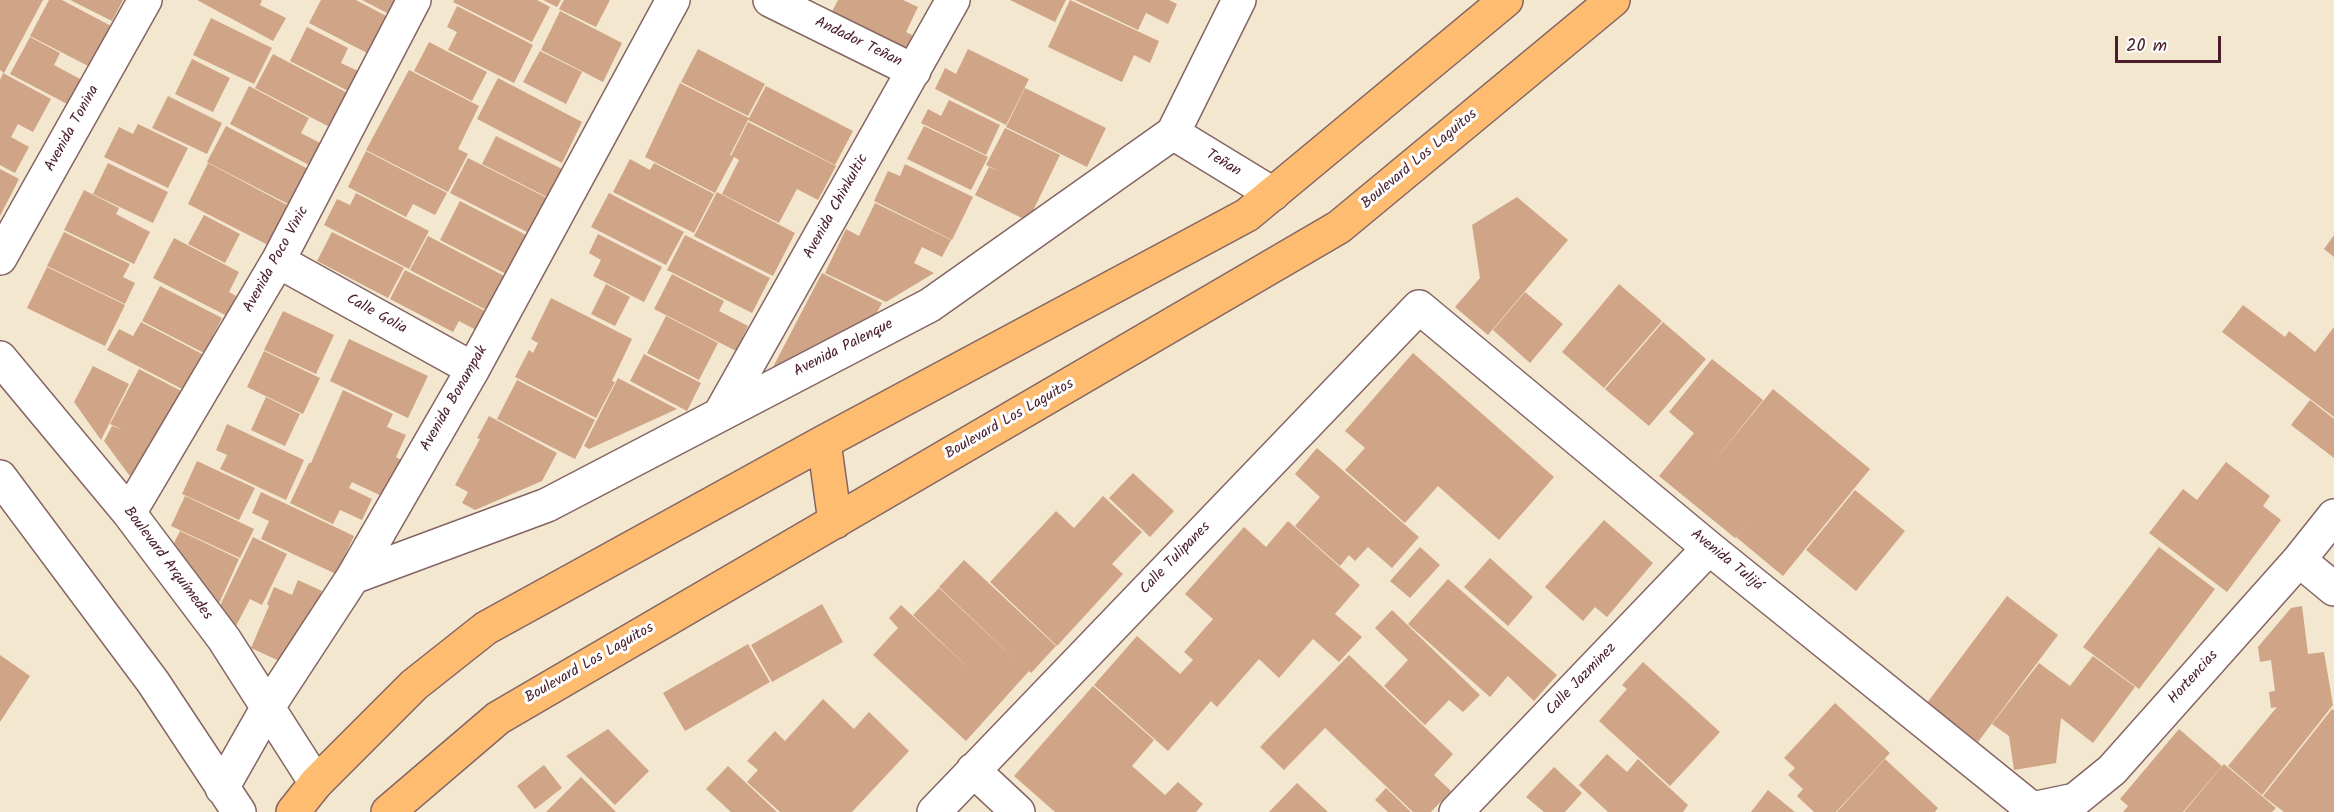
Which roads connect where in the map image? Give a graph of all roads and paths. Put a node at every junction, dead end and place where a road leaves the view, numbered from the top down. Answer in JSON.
{"nodes":[{"id":1,"x":145,"y":0,"type":"edge"},
{"id":2,"x":414,"y":0,"type":"edge"},
{"id":3,"x":673,"y":0,"type":"edge"},
{"id":4,"x":770,"y":0,"type":"edge"},
{"id":5,"x":953,"y":0,"type":"edge"},
{"id":6,"x":1239,"y":0,"type":"edge"},
{"id":7,"x":1506,"y":0,"type":"edge"},
{"id":8,"x":1613,"y":0,"type":"edge"},
{"id":9,"x":914,"y":71,"type":"junction"},
{"id":10,"x":1173,"y":134,"type":"junction"},
{"id":11,"x":1273,"y":194,"type":"junction"},
{"id":12,"x":0,"y":258,"type":"edge"},
{"id":13,"x":278,"y":261,"type":"junction"},
{"id":14,"x":1419,"y":307,"type":"joint"},
{"id":15,"x":0,"y":358,"type":"edge"},
{"id":16,"x":473,"y":369,"type":"junction"},
{"id":17,"x":720,"y":414,"type":"junction"},
{"id":18,"x":824,"y":442,"type":"junction"},
{"id":19,"x":0,"y":477,"type":"edge"},
{"id":20,"x":129,"y":513,"type":"junction"},
{"id":21,"x":2334,"y":516,"type":"edge"},
{"id":22,"x":835,"y":522,"type":"junction"},
{"id":23,"x":1709,"y":548,"type":"junction"},
{"id":24,"x":2299,"y":560,"type":"junction"},
{"id":25,"x":353,"y":577,"type":"junction"},
{"id":26,"x":2334,"y":589,"type":"edge"},
{"id":27,"x":268,"y":707,"type":"junction"},
{"id":28,"x":973,"y":770,"type":"junction"},
{"id":29,"x":316,"y":783,"type":"junction"},
{"id":30,"x":231,"y":800,"type":"edge"},
{"id":31,"x":944,"y":808,"type":"edge"},
{"id":32,"x":2032,"y":811,"type":"edge"},
{"id":33,"x":293,"y":812,"type":"edge"},
{"id":34,"x":388,"y":812,"type":"edge"},
{"id":35,"x":1018,"y":812,"type":"edge"},
{"id":36,"x":1456,"y":812,"type":"edge"}],
"edges":[{"from":1,"to":12,"type":"street","name":"Avenida Tonina"},
{"from":2,"to":13,"type":"street","name":"Avenida Poco Vinic"},
{"from":3,"to":16,"type":"street","name":"Avenida Bonampak"},
{"from":4,"to":9,"type":"street","name":"Andador Teñan"},
{"from":5,"to":9,"type":"street","name":"Avenida Chinkultic"},
{"from":6,"to":10,"type":"street","name":"Avenida Palenque"},
{"from":7,"to":11,"type":"main road"},
{"from":8,"to":22,"type":"main road","name":"Boulevard Los Laguitos"},
{"from":9,"to":17,"type":"street","name":"Avenida Chinkultic"},
{"from":10,"to":11,"type":"street","name":"Teñan"},
{"from":10,"to":17,"type":"street","name":"Avenida Palenque"},
{"from":11,"to":18,"type":"main road"},
{"from":13,"to":16,"type":"street","name":"Calle Golia"},
{"from":13,"to":20,"type":"street","name":"Avenida Poco Vinic"},
{"from":14,"to":23,"type":"street","name":"Avenida Tulijá"},
{"from":14,"to":28,"type":"street","name":"Calle Tulipanes"},
{"from":15,"to":20,"type":"street","name":"Boulevard Arquímedes"},
{"from":16,"to":25,"type":"street","name":"Avenida Bonampak"},
{"from":17,"to":25,"type":"street","name":"Avenida Palenque"},
{"from":18,"to":22,"type":"main road"},
{"from":18,"to":29,"type":"main road"},
{"from":19,"to":30,"type":"street"},
{"from":20,"to":27,"type":"street","name":"Boulevard Arquímedes"},
{"from":21,"to":24,"type":"street","name":"Hortencias"},
{"from":22,"to":34,"type":"main road","name":"Boulevard Los Laguitos"},
{"from":23,"to":32,"type":"street","name":"Avenida Tulijá"},
{"from":23,"to":36,"type":"street","name":"Calle Jazminez"},
{"from":24,"to":26,"type":"street"},
{"from":24,"to":32,"type":"street","name":"Hortencias"},
{"from":25,"to":27,"type":"street","name":"Avenida Bonampak"},
{"from":27,"to":29,"type":"street","name":"Boulevard Arquímedes"},
{"from":27,"to":30,"type":"street","name":"Avenida Bonampak"},
{"from":28,"to":31,"type":"street","name":"Calle Tulipanes"},
{"from":28,"to":35,"type":"street"},
{"from":29,"to":33,"type":"main road"}]}
